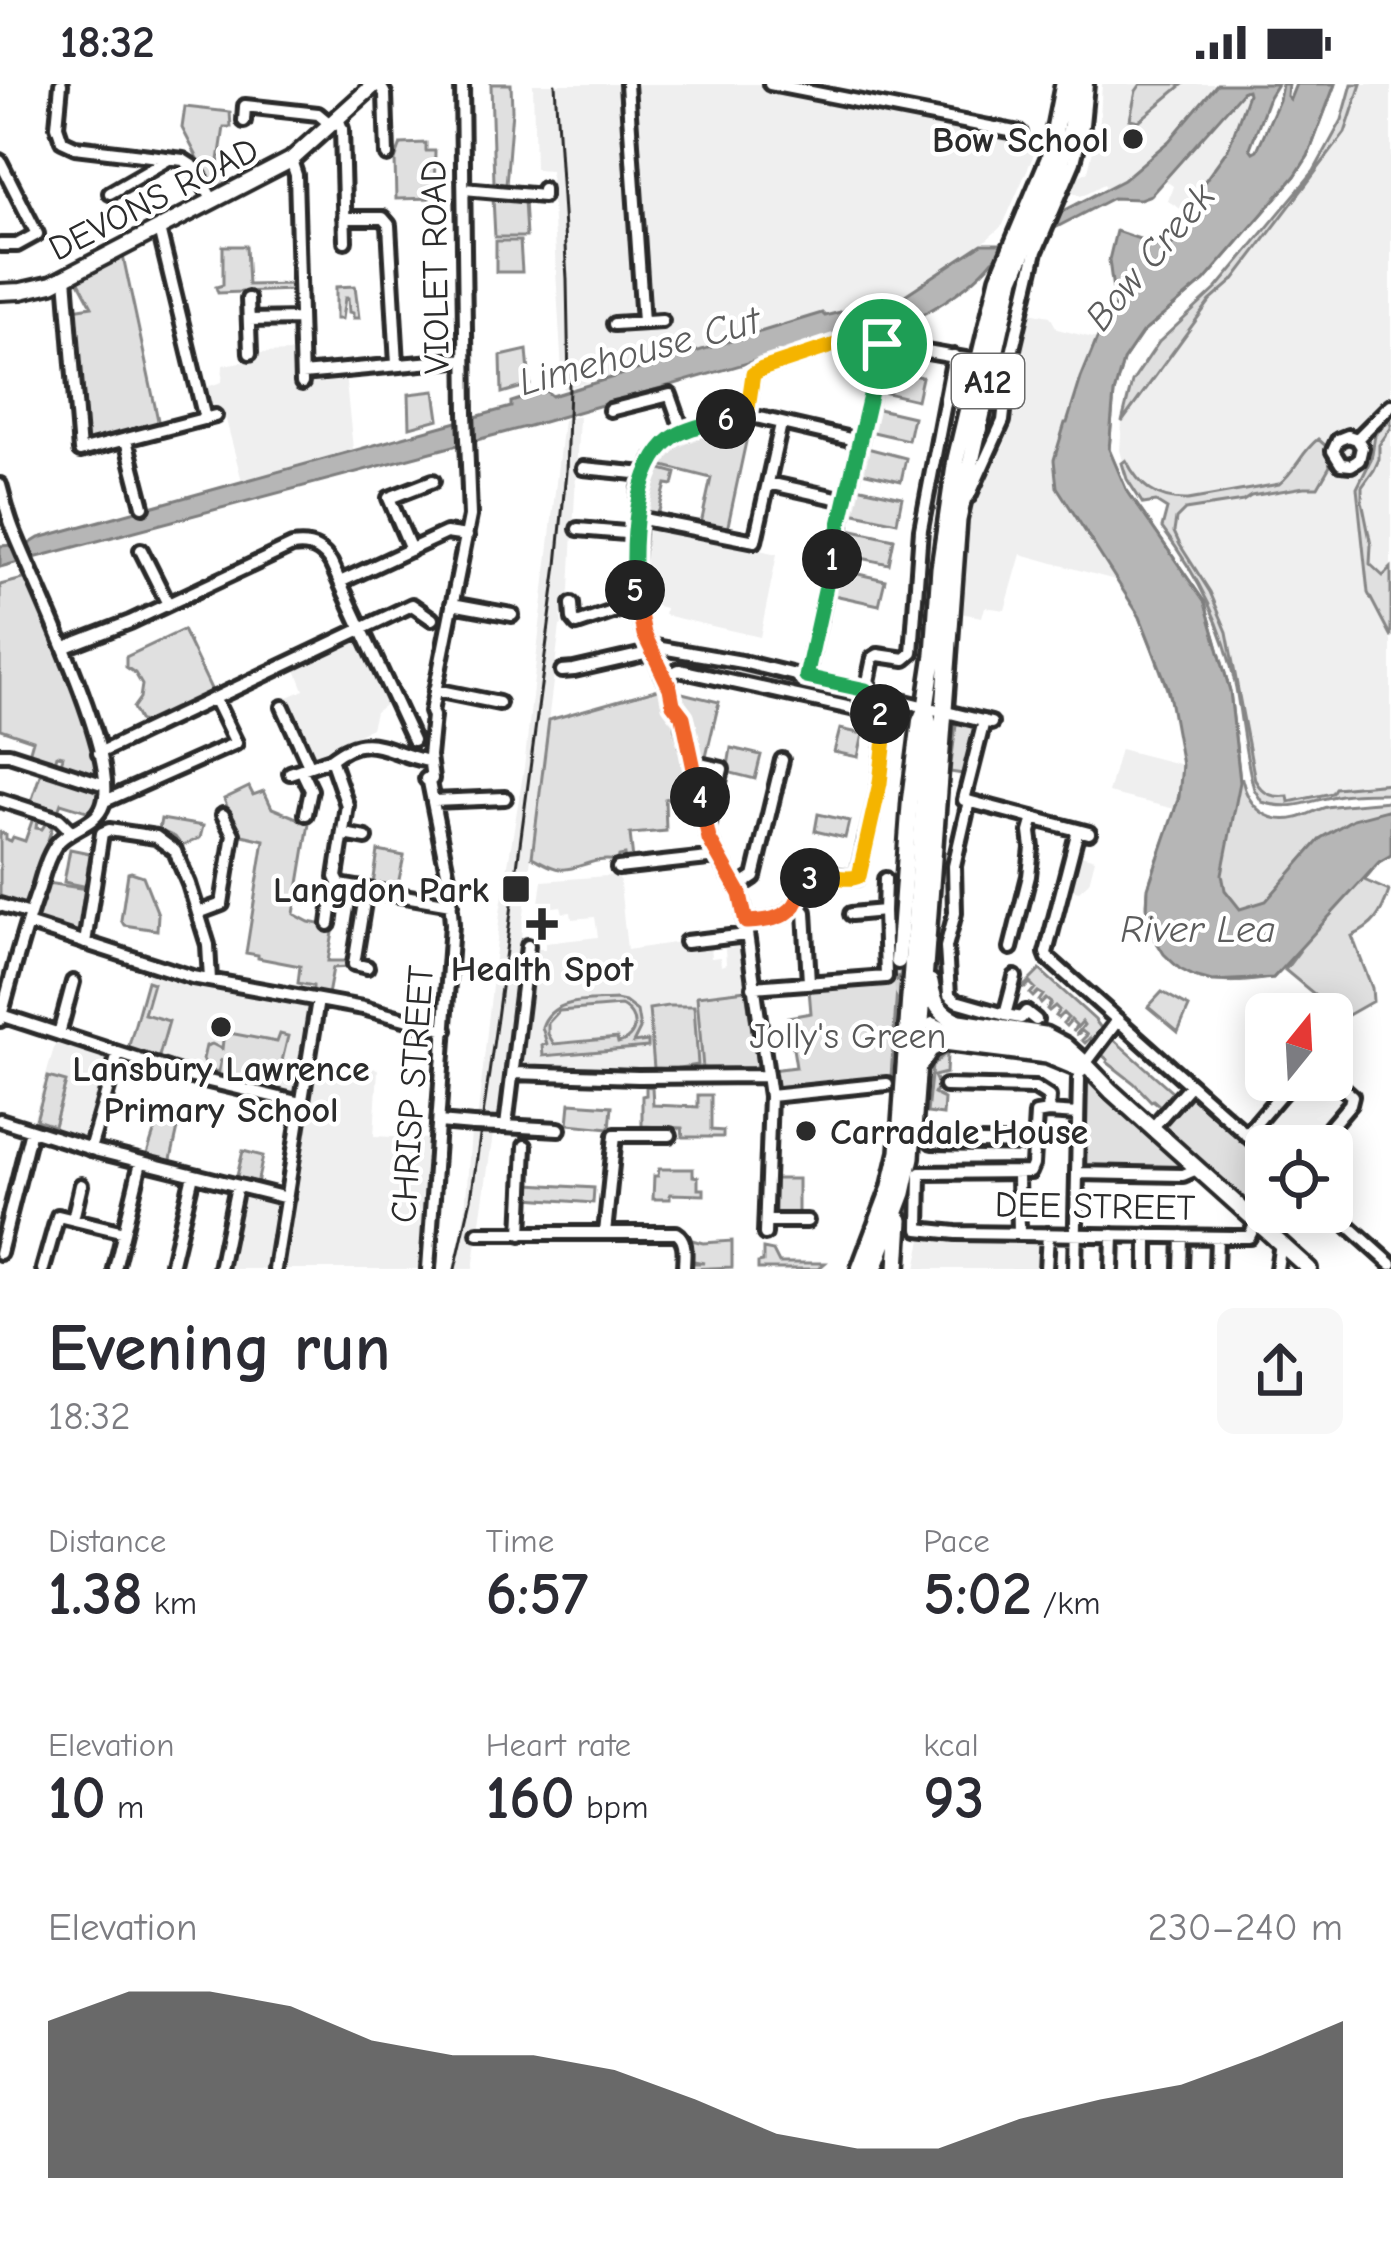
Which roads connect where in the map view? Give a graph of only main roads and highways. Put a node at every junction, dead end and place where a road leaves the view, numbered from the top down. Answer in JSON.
{"nodes":[{"id":1,"x":377,"y":84,"type":"edge"},
{"id":2,"x":1064,"y":84,"type":"edge"},
{"id":3,"x":1076,"y":84,"type":"edge"},
{"id":4,"x":0,"y":292,"type":"edge"},
{"id":5,"x":968,"y":499,"type":"road end"},
{"id":6,"x":958,"y":520,"type":"junction"},
{"id":7,"x":926,"y":707,"type":"junction"},
{"id":8,"x":927,"y":938,"type":"junction"},
{"id":9,"x":898,"y":961,"type":"tunnel mouth"},
{"id":10,"x":933,"y":1025,"type":"dead end"},
{"id":11,"x":917,"y":1071,"type":"junction"},
{"id":12,"x":1082,"y":1071,"type":"junction"},
{"id":13,"x":903,"y":1193,"type":"junction"},
{"id":14,"x":871,"y":1238,"type":"junction"},
{"id":15,"x":895,"y":1264,"type":"edge"},
{"id":16,"x":846,"y":1269,"type":"edge"},
{"id":17,"x":860,"y":1269,"type":"edge"},
{"id":18,"x":874,"y":1269,"type":"edge"},
{"id":19,"x":1309,"y":1269,"type":"edge"}],
"edges":[{"from":1,"to":4,"type":"main road","name":"DEVONS ROAD"},
{"from":2,"to":7,"type":"highway","number":"A12"},
{"from":3,"to":6,"type":"highway","number":"A12"},
{"from":5,"to":6,"type":"highway"},
{"from":6,"to":8,"type":"highway","number":"A12"},
{"from":7,"to":9,"type":"main road"},
{"from":7,"to":14,"type":"highway","number":"A12"},
{"from":8,"to":11,"type":"highway","number":"A12"},
{"from":8,"to":12,"type":"highway","number":"A12"},
{"from":10,"to":12,"type":"main road"},
{"from":11,"to":12,"type":"highway"},
{"from":11,"to":13,"type":"highway","number":"A12"},
{"from":12,"to":19,"type":"main road"},
{"from":13,"to":15,"type":"highway","number":"A12"},
{"from":13,"to":18,"type":"highway","number":"A12"},
{"from":14,"to":16,"type":"highway","number":"A12"},
{"from":14,"to":17,"type":"highway","number":"A12"}]}
